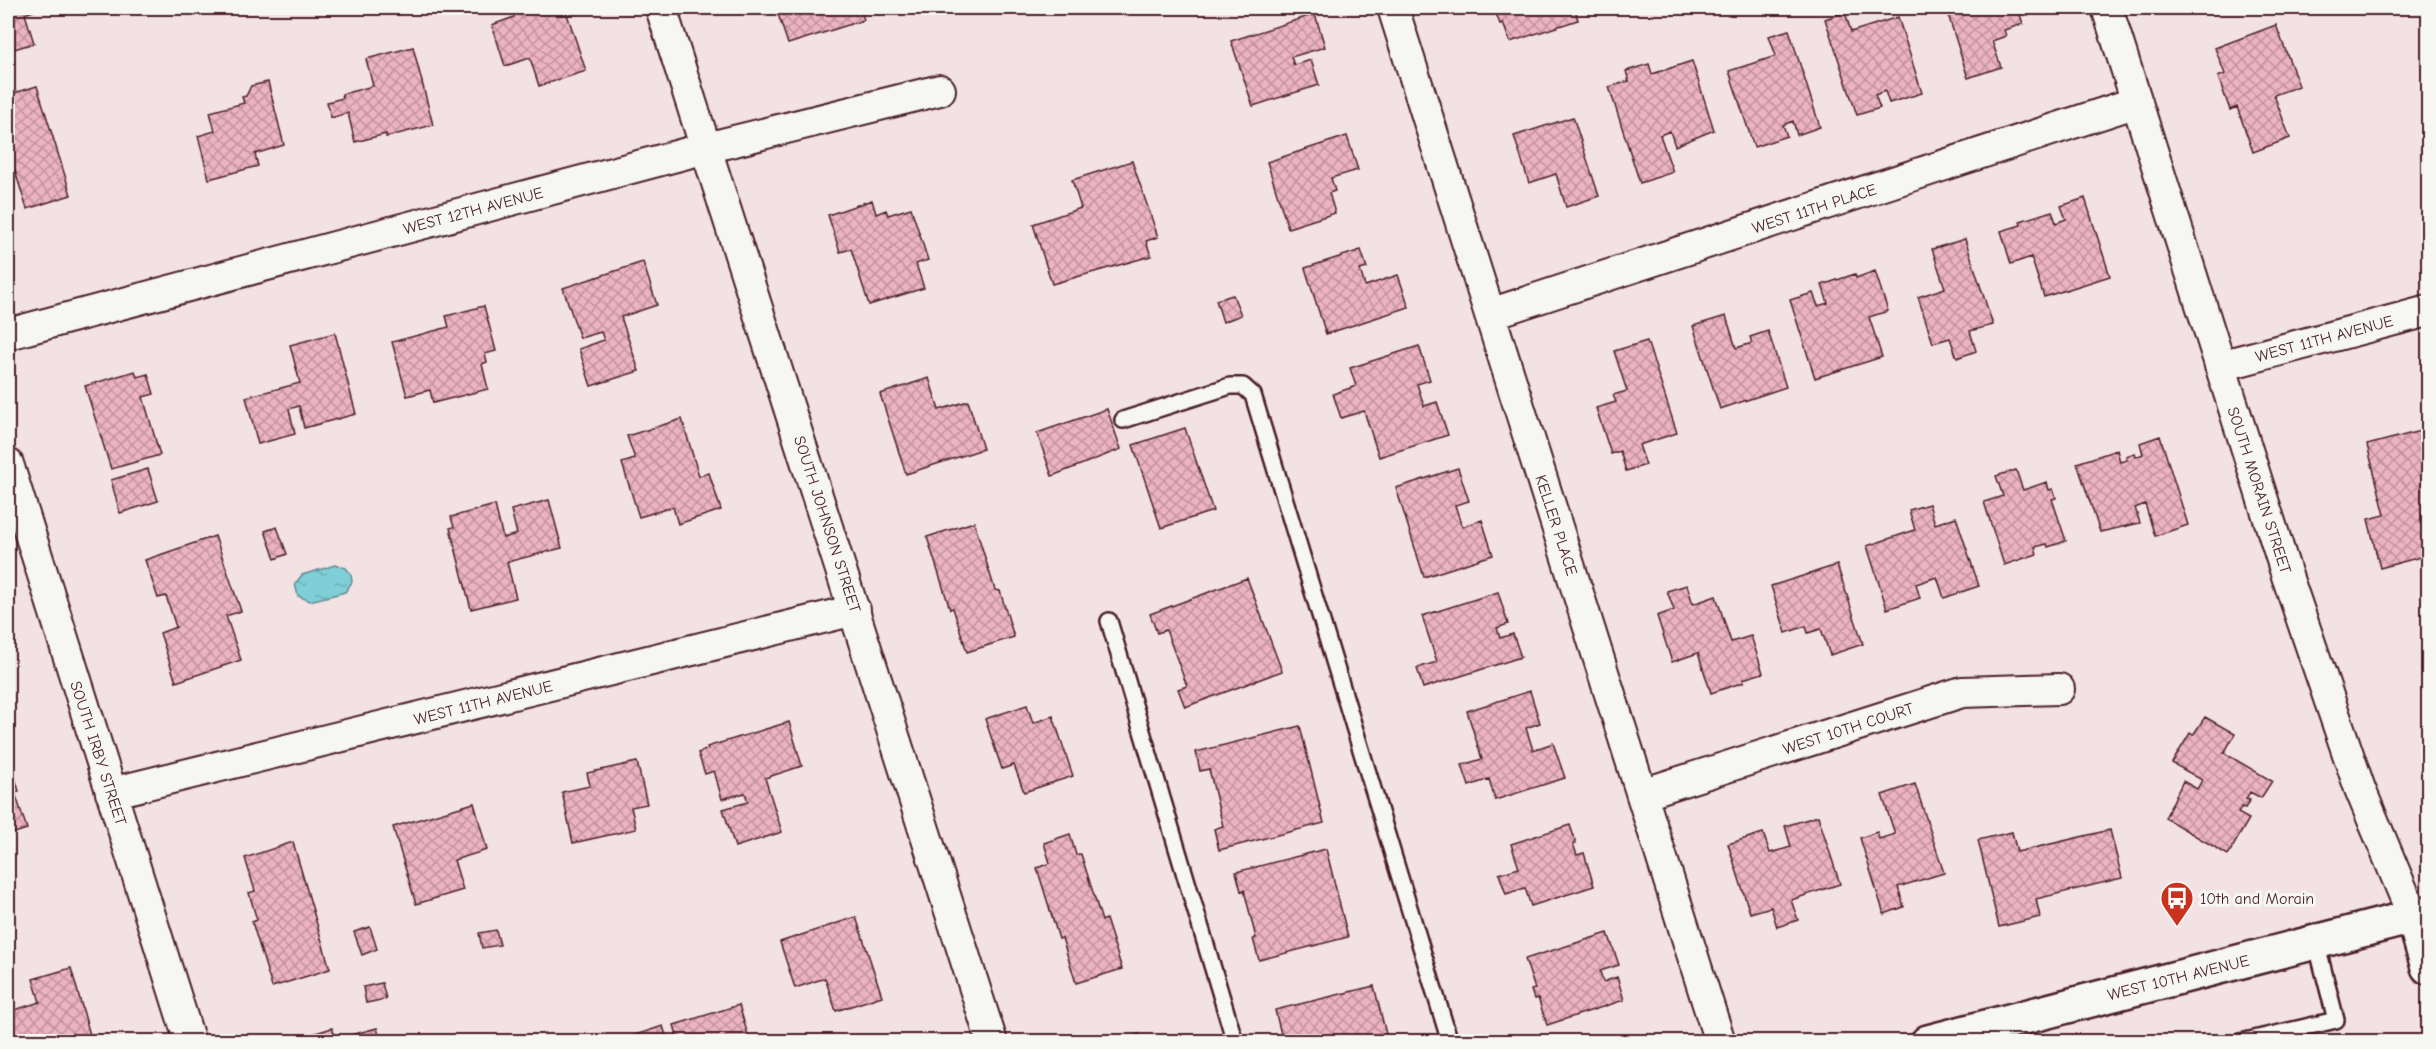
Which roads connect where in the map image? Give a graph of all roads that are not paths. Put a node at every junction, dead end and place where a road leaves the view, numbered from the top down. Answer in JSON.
{"nodes":[{"id":1,"x":661,"y":8,"type":"edge"},
{"id":2,"x":1393,"y":8,"type":"edge"},
{"id":3,"x":2107,"y":8,"type":"edge"},
{"id":4,"x":940,"y":90,"type":"dead end"},
{"id":5,"x":2137,"y":102,"type":"junction"},
{"id":6,"x":706,"y":148,"type":"junction"},
{"id":7,"x":2428,"y":311,"type":"edge"},
{"id":8,"x":1490,"y":314,"type":"junction"},
{"id":9,"x":8,"y":334,"type":"edge"},
{"id":10,"x":2220,"y":366,"type":"junction"},
{"id":11,"x":1123,"y":420,"type":"dead end"},
{"id":12,"x":8,"y":464,"type":"edge"},
{"id":13,"x":855,"y":610,"type":"junction"},
{"id":14,"x":1109,"y":621,"type":"dead end"},
{"id":15,"x":2059,"y":689,"type":"dead end"},
{"id":16,"x":111,"y":793,"type":"junction"},
{"id":17,"x":1642,"y":794,"type":"junction"},
{"id":18,"x":2421,"y":915,"type":"edge"},
{"id":19,"x":2316,"y":942,"type":"junction"},
{"id":20,"x":2428,"y":967,"type":"edge"},
{"id":21,"x":190,"y":1041,"type":"edge"},
{"id":22,"x":992,"y":1041,"type":"edge"},
{"id":23,"x":1236,"y":1041,"type":"edge"},
{"id":24,"x":1449,"y":1041,"type":"edge"},
{"id":25,"x":1720,"y":1041,"type":"edge"},
{"id":26,"x":1928,"y":1041,"type":"edge"},
{"id":27,"x":2241,"y":1041,"type":"edge"}],
"edges":[{"from":1,"to":6,"type":"street","name":"SOUTH JOHNSON STREET"},
{"from":2,"to":8,"type":"street","name":"KELLER PLACE"},
{"from":3,"to":5,"type":"street","name":"SOUTH MORAIN STREET"},
{"from":4,"to":6,"type":"street","name":"WEST 12TH AVENUE"},
{"from":5,"to":8,"type":"street","name":"WEST 11TH PLACE"},
{"from":5,"to":10,"type":"street","name":"SOUTH MORAIN STREET"},
{"from":6,"to":9,"type":"street","name":"WEST 12TH AVENUE"},
{"from":6,"to":13,"type":"street","name":"SOUTH JOHNSON STREET"},
{"from":7,"to":10,"type":"street","name":"WEST 11TH AVENUE"},
{"from":8,"to":17,"type":"street","name":"KELLER PLACE"},
{"from":10,"to":18,"type":"street","name":"SOUTH MORAIN STREET"},
{"from":11,"to":24,"type":"lane"},
{"from":12,"to":16,"type":"street","name":"SOUTH IRBY STREET"},
{"from":13,"to":16,"type":"street","name":"WEST 11TH AVENUE"},
{"from":13,"to":22,"type":"street","name":"SOUTH JOHNSON STREET"},
{"from":14,"to":23,"type":"lane"},
{"from":15,"to":17,"type":"street","name":"WEST 10TH COURT"},
{"from":16,"to":21,"type":"street","name":"SOUTH IRBY STREET"},
{"from":17,"to":25,"type":"street","name":"KELLER PLACE"},
{"from":18,"to":19,"type":"main road","name":"WEST 10TH AVENUE"},
{"from":18,"to":20,"type":"main road","name":"SOUTH MORAIN STREET"},
{"from":19,"to":26,"type":"main road","name":"WEST 10TH AVENUE"},
{"from":19,"to":27,"type":"lane"}]}
